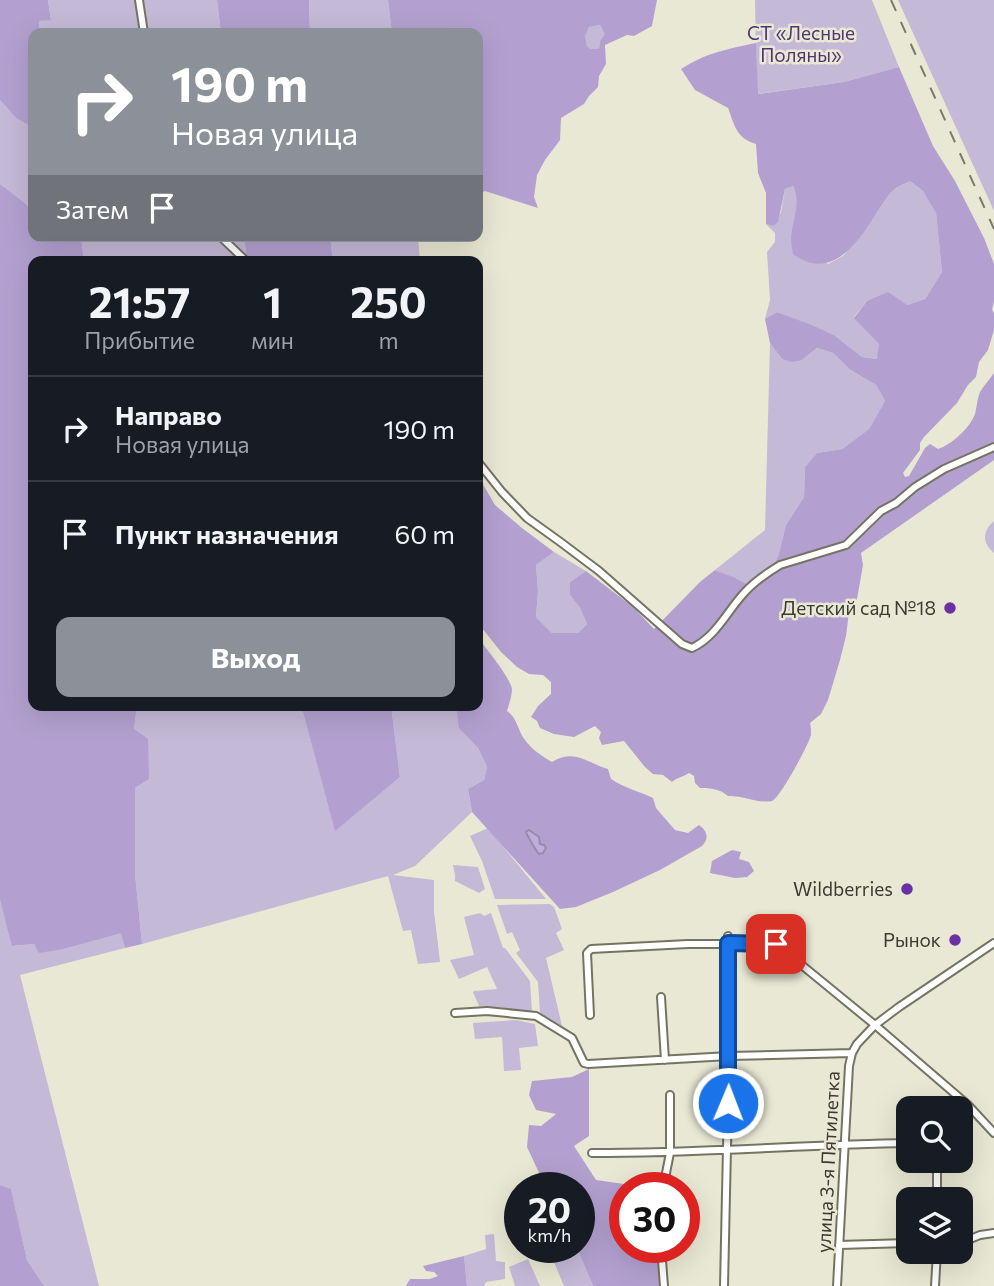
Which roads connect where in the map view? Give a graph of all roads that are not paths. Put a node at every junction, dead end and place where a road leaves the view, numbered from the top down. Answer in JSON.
{"nodes":[{"id":1,"x":139,"y":0,"type":"edge"},
{"id":2,"x":143,"y":28,"type":"edge"},
{"id":3,"x":226,"y":242,"type":"edge"},
{"id":4,"x":241,"y":256,"type":"edge"},
{"id":5,"x":994,"y":447,"type":"edge"},
{"id":6,"x":483,"y":469,"type":"edge"},
{"id":7,"x":728,"y":940,"type":"junction"},
{"id":8,"x":994,"y":943,"type":"edge"},
{"id":9,"x":661,"y":997,"type":"dead end"},
{"id":10,"x":455,"y":1013,"type":"dead end"},
{"id":11,"x":590,"y":1015,"type":"dead end"},
{"id":12,"x":875,"y":1025,"type":"junction"},
{"id":13,"x":852,"y":1053,"type":"junction"},
{"id":14,"x":729,"y":1056,"type":"junction"},
{"id":15,"x":665,"y":1059,"type":"junction"},
{"id":16,"x":670,"y":1095,"type":"dead end"},
{"id":17,"x":958,"y":1096,"type":"edge"},
{"id":18,"x":973,"y":1110,"type":"edge"},
{"id":19,"x":994,"y":1133,"type":"edge"},
{"id":20,"x":896,"y":1143,"type":"edge"},
{"id":21,"x":845,"y":1144,"type":"junction"},
{"id":22,"x":727,"y":1149,"type":"junction"},
{"id":23,"x":592,"y":1153,"type":"dead end"},
{"id":24,"x":670,"y":1153,"type":"junction"},
{"id":25,"x":666,"y":1172,"type":"edge"},
{"id":26,"x":994,"y":1233,"type":"edge"},
{"id":27,"x":973,"y":1238,"type":"edge"},
{"id":28,"x":896,"y":1243,"type":"edge"},
{"id":29,"x":839,"y":1245,"type":"junction"},
{"id":30,"x":662,"y":1263,"type":"edge"},
{"id":31,"x":936,"y":1264,"type":"edge"},
{"id":32,"x":664,"y":1286,"type":"edge"},
{"id":33,"x":724,"y":1286,"type":"edge"},
{"id":34,"x":837,"y":1286,"type":"edge"},
{"id":35,"x":935,"y":1286,"type":"edge"}],
"edges":[{"from":1,"to":2,"type":"street"},
{"from":3,"to":4,"type":"street"},
{"from":5,"to":6,"type":"street"},
{"from":7,"to":11,"type":"street"},
{"from":7,"to":12,"type":"street"},
{"from":7,"to":14,"type":"street"},
{"from":8,"to":12,"type":"street","name":"улица 3-я Пятилетка"},
{"from":9,"to":15,"type":"street"},
{"from":10,"to":15,"type":"street"},
{"from":12,"to":13,"type":"street","name":"улица 3-я Пятилетка"},
{"from":12,"to":17,"type":"street"},
{"from":13,"to":14,"type":"street"},
{"from":13,"to":21,"type":"street","name":"улица 3-я Пятилетка"},
{"from":14,"to":15,"type":"street"},
{"from":14,"to":22,"type":"street"},
{"from":16,"to":24,"type":"street"},
{"from":18,"to":19,"type":"street"},
{"from":20,"to":21,"type":"street"},
{"from":21,"to":22,"type":"street"},
{"from":21,"to":29,"type":"street","name":"улица 3-я Пятилетка"},
{"from":22,"to":24,"type":"street"},
{"from":22,"to":33,"type":"street"},
{"from":23,"to":24,"type":"street"},
{"from":24,"to":25,"type":"street"},
{"from":26,"to":27,"type":"street"},
{"from":28,"to":29,"type":"street"},
{"from":29,"to":34,"type":"street","name":"улица 3-я Пятилетка"},
{"from":30,"to":32,"type":"street"},
{"from":31,"to":35,"type":"street"}]}
